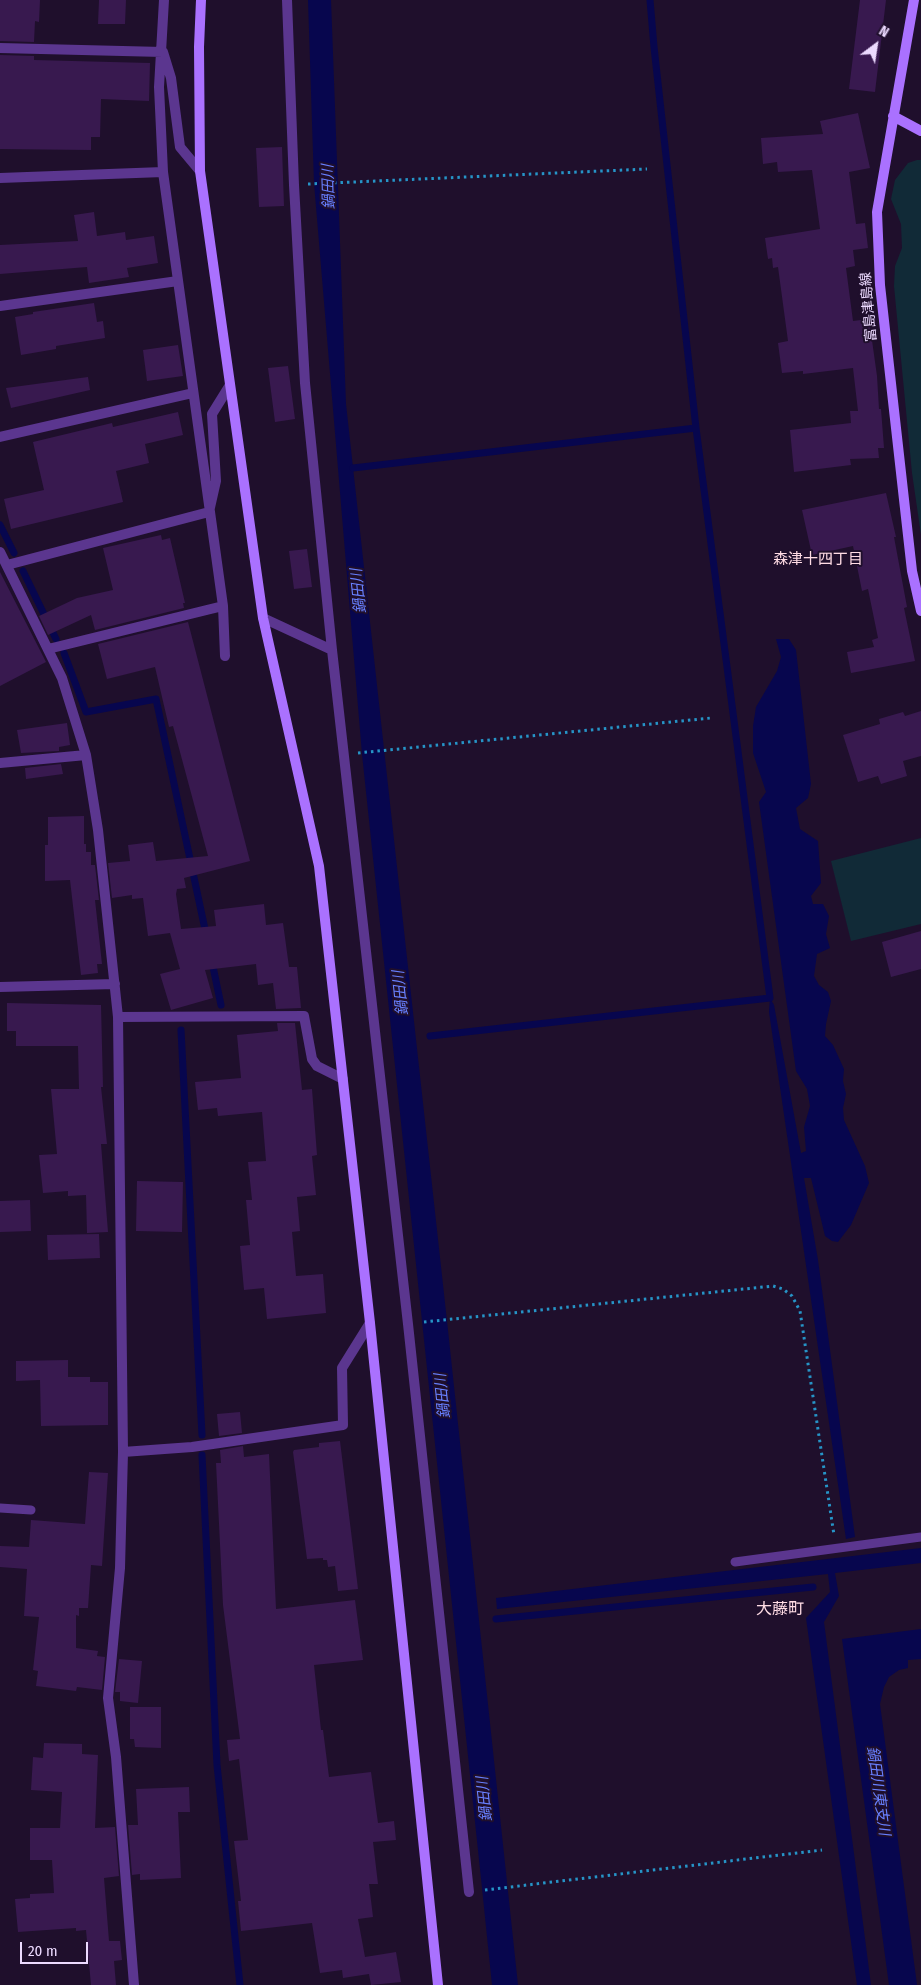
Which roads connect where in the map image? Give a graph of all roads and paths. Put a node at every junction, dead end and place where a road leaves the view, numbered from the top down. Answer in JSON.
{"nodes":[{"id":1,"x":164,"y":0,"type":"edge"},
{"id":2,"x":201,"y":0,"type":"edge"},
{"id":3,"x":287,"y":0,"type":"edge"},
{"id":4,"x":914,"y":0,"type":"edge"},
{"id":5,"x":0,"y":48,"type":"edge"},
{"id":6,"x":162,"y":52,"type":"junction"},
{"id":7,"x":893,"y":116,"type":"junction"},
{"id":8,"x":921,"y":131,"type":"edge"},
{"id":9,"x":647,"y":169,"type":"dead end"},
{"id":10,"x":200,"y":171,"type":"junction"},
{"id":11,"x":163,"y":172,"type":"junction"},
{"id":12,"x":0,"y":178,"type":"edge"},
{"id":13,"x":305,"y":184,"type":"dead end"},
{"id":14,"x":178,"y":281,"type":"junction"},
{"id":15,"x":0,"y":306,"type":"edge"},
{"id":16,"x":230,"y":385,"type":"junction"},
{"id":17,"x":193,"y":393,"type":"junction"},
{"id":18,"x":0,"y":438,"type":"edge"},
{"id":19,"x":210,"y":512,"type":"junction"},
{"id":20,"x":0,"y":552,"type":"edge"},
{"id":21,"x":7,"y":565,"type":"junction"},
{"id":22,"x":912,"y":571,"type":"junction"},
{"id":23,"x":921,"y":582,"type":"edge"},
{"id":24,"x":223,"y":606,"type":"junction"},
{"id":25,"x":921,"y":612,"type":"edge"},
{"id":26,"x":263,"y":618,"type":"junction"},
{"id":27,"x":48,"y":649,"type":"junction"},
{"id":28,"x":332,"y":650,"type":"junction"},
{"id":29,"x":225,"y":656,"type":"dead end"},
{"id":30,"x":712,"y":718,"type":"dead end"},
{"id":31,"x":86,"y":754,"type":"junction"},
{"id":32,"x":352,"y":754,"type":"dead end"},
{"id":33,"x":0,"y":763,"type":"edge"},
{"id":34,"x":115,"y":984,"type":"junction"},
{"id":35,"x":0,"y":987,"type":"edge"},
{"id":36,"x":118,"y":1017,"type":"junction"},
{"id":37,"x":342,"y":1079,"type":"junction"},
{"id":38,"x":423,"y":1322,"type":"dead end"},
{"id":39,"x":370,"y":1324,"type":"junction"},
{"id":40,"x":123,"y":1452,"type":"junction"},
{"id":41,"x":0,"y":1508,"type":"edge"},
{"id":42,"x":31,"y":1510,"type":"dead end"},
{"id":43,"x":834,"y":1535,"type":"dead end"},
{"id":44,"x":921,"y":1537,"type":"edge"},
{"id":45,"x":735,"y":1562,"type":"dead end"},
{"id":46,"x":822,"y":1850,"type":"dead end"},
{"id":47,"x":473,"y":1892,"type":"joint"},
{"id":48,"x":134,"y":1985,"type":"edge"},
{"id":49,"x":438,"y":1985,"type":"edge"}],
"edges":[{"from":1,"to":6,"type":"street"},
{"from":2,"to":10,"type":"street"},
{"from":3,"to":28,"type":"street"},
{"from":4,"to":7,"type":"street","name":"富島津島線"},
{"from":5,"to":6,"type":"street"},
{"from":6,"to":10,"type":"street"},
{"from":6,"to":11,"type":"street"},
{"from":7,"to":8,"type":"street"},
{"from":7,"to":22,"type":"street","name":"富島津島線"},
{"from":9,"to":13,"type":"path"},
{"from":10,"to":16,"type":"street"},
{"from":11,"to":12,"type":"street"},
{"from":11,"to":14,"type":"street"},
{"from":14,"to":15,"type":"street"},
{"from":14,"to":17,"type":"street"},
{"from":16,"to":19,"type":"street"},
{"from":16,"to":26,"type":"street"},
{"from":17,"to":18,"type":"street"},
{"from":17,"to":19,"type":"street"},
{"from":19,"to":21,"type":"street"},
{"from":19,"to":24,"type":"street"},
{"from":20,"to":21,"type":"street"},
{"from":21,"to":27,"type":"street"},
{"from":22,"to":23,"type":"street"},
{"from":22,"to":25,"type":"street","name":"富島津島線"},
{"from":24,"to":27,"type":"street"},
{"from":24,"to":29,"type":"street"},
{"from":26,"to":28,"type":"street"},
{"from":26,"to":37,"type":"street"},
{"from":27,"to":31,"type":"street"},
{"from":28,"to":47,"type":"street"},
{"from":30,"to":32,"type":"path"},
{"from":31,"to":33,"type":"street"},
{"from":31,"to":34,"type":"street"},
{"from":34,"to":35,"type":"street"},
{"from":34,"to":36,"type":"street"},
{"from":36,"to":37,"type":"street"},
{"from":36,"to":40,"type":"street"},
{"from":37,"to":39,"type":"street"},
{"from":38,"to":43,"type":"path"},
{"from":39,"to":40,"type":"street"},
{"from":39,"to":49,"type":"street"},
{"from":40,"to":48,"type":"street"},
{"from":41,"to":42,"type":"lane"},
{"from":44,"to":45,"type":"lane"},
{"from":46,"to":47,"type":"path"}]}
